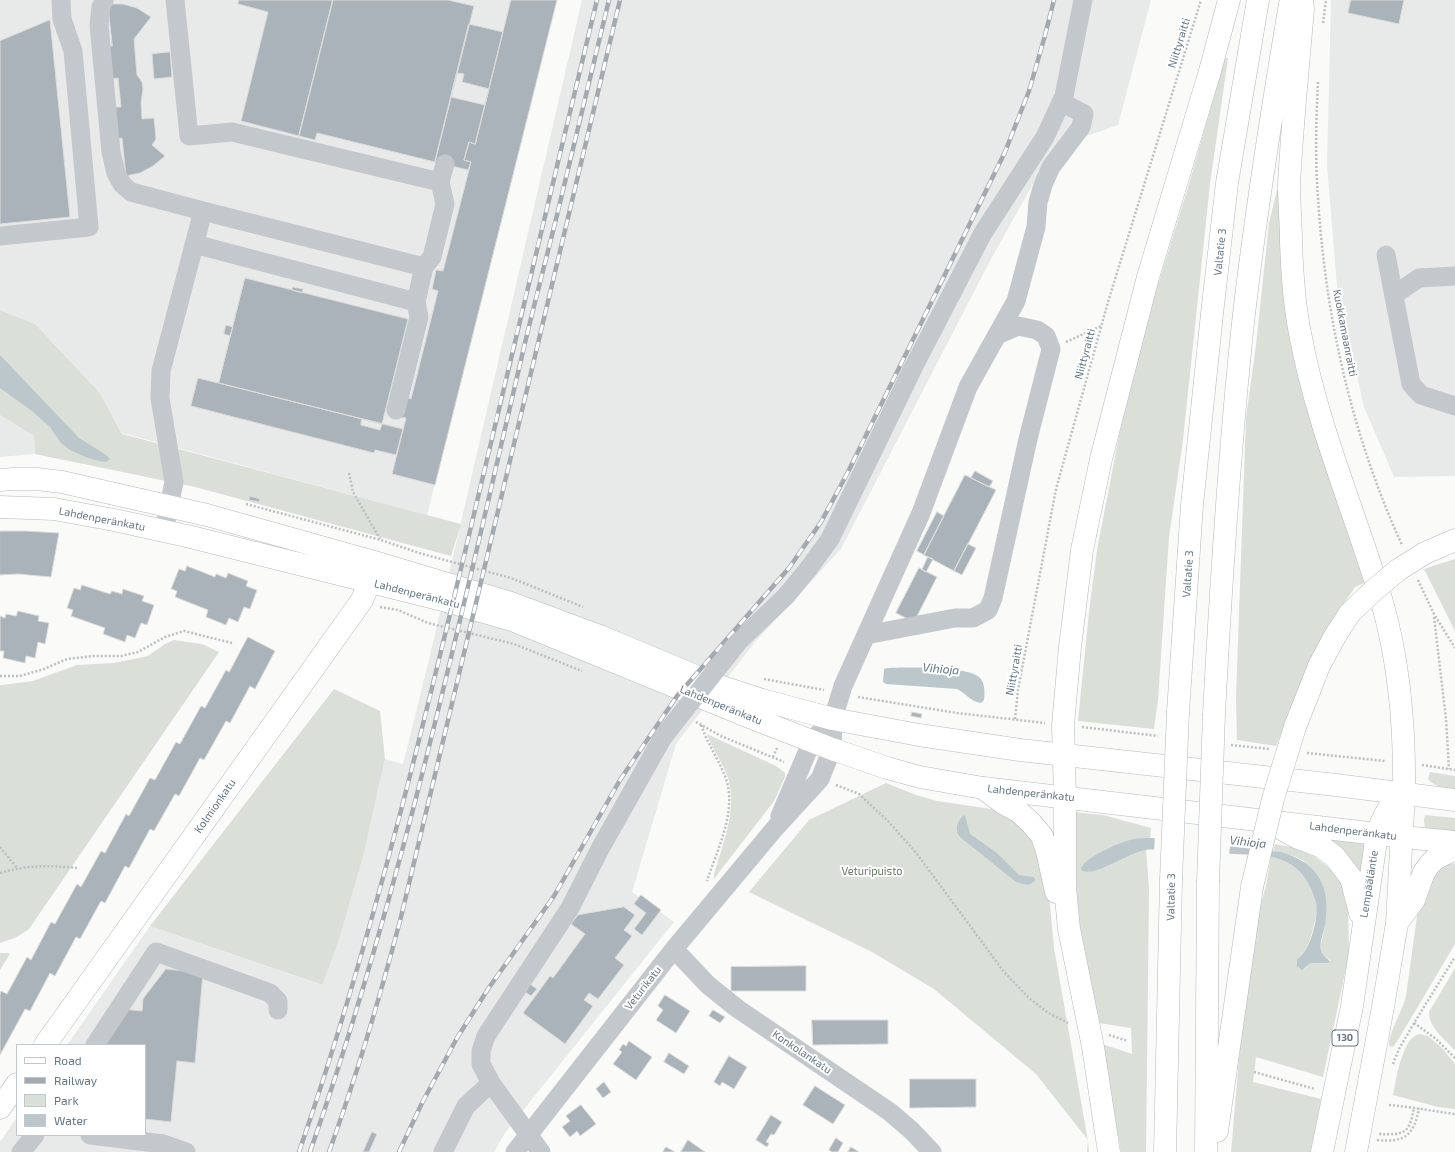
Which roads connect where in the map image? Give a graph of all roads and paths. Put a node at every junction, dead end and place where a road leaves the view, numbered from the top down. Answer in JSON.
{"nodes":[{"id":1,"x":61,"y":0,"type":"edge"},
{"id":2,"x":104,"y":0,"type":"edge"},
{"id":3,"x":175,"y":0,"type":"edge"},
{"id":4,"x":1083,"y":0,"type":"edge"},
{"id":5,"x":1201,"y":0,"type":"edge"},
{"id":6,"x":1229,"y":0,"type":"edge"},
{"id":7,"x":1258,"y":0,"type":"edge"},
{"id":8,"x":1291,"y":0,"type":"edge"},
{"id":9,"x":1302,"y":0,"type":"edge"},
{"id":10,"x":1326,"y":0,"type":"edge"},
{"id":11,"x":1322,"y":28,"type":"dead end"},
{"id":12,"x":1318,"y":75,"type":"dead end"},
{"id":13,"x":1061,"y":102,"type":"junction"},
{"id":14,"x":203,"y":211,"type":"junction"},
{"id":15,"x":0,"y":236,"type":"edge"},
{"id":16,"x":194,"y":244,"type":"junction"},
{"id":17,"x":1386,"y":255,"type":"dead end"},
{"id":18,"x":424,"y":267,"type":"junction"},
{"id":19,"x":1455,"y":276,"type":"edge"},
{"id":20,"x":1394,"y":296,"type":"junction"},
{"id":21,"x":416,"y":302,"type":"junction"},
{"id":22,"x":1102,"y":325,"type":"junction"},
{"id":23,"x":996,"y":335,"type":"junction"},
{"id":24,"x":1051,"y":349,"type":"junction"},
{"id":25,"x":1455,"y":406,"type":"edge"},
{"id":26,"x":396,"y":410,"type":"dead end"},
{"id":27,"x":349,"y":473,"type":"dead end"},
{"id":28,"x":0,"y":480,"type":"edge"},
{"id":29,"x":169,"y":506,"type":"junction"},
{"id":30,"x":0,"y":507,"type":"edge"},
{"id":31,"x":164,"y":531,"type":"junction"},
{"id":32,"x":381,"y":540,"type":"dead end"},
{"id":33,"x":1455,"y":540,"type":"edge"},
{"id":34,"x":1402,"y":545,"type":"dead end"},
{"id":35,"x":1418,"y":580,"type":"dead end"},
{"id":36,"x":370,"y":581,"type":"junction"},
{"id":37,"x":1434,"y":614,"type":"junction"},
{"id":38,"x":866,"y":636,"type":"junction"},
{"id":39,"x":232,"y":643,"type":"dead end"},
{"id":40,"x":1455,"y":648,"type":"edge"},
{"id":41,"x":586,"y":673,"type":"dead end"},
{"id":42,"x":0,"y":676,"type":"edge"},
{"id":43,"x":957,"y":713,"type":"dead end"},
{"id":44,"x":1000,"y":718,"type":"dead end"},
{"id":45,"x":833,"y":719,"type":"junction"},
{"id":46,"x":1015,"y":719,"type":"dead end"},
{"id":47,"x":695,"y":721,"type":"dead end"},
{"id":48,"x":701,"y":725,"type":"junction"},
{"id":49,"x":812,"y":741,"type":"junction"},
{"id":50,"x":832,"y":749,"type":"junction"},
{"id":51,"x":1064,"y":755,"type":"junction"},
{"id":52,"x":1449,"y":769,"type":"dead end"},
{"id":53,"x":800,"y":770,"type":"junction"},
{"id":54,"x":820,"y":779,"type":"junction"},
{"id":55,"x":983,"y":788,"type":"junction"},
{"id":56,"x":1404,"y":793,"type":"junction"},
{"id":57,"x":1065,"y":797,"type":"junction"},
{"id":58,"x":1455,"y":800,"type":"edge"},
{"id":59,"x":1266,"y":821,"type":"junction"},
{"id":60,"x":776,"y":827,"type":"junction"},
{"id":61,"x":1377,"y":834,"type":"junction"},
{"id":62,"x":1402,"y":837,"type":"junction"},
{"id":63,"x":1455,"y":842,"type":"edge"},
{"id":64,"x":0,"y":847,"type":"edge"},
{"id":65,"x":1455,"y":849,"type":"edge"},
{"id":66,"x":17,"y":868,"type":"junction"},
{"id":67,"x":77,"y":868,"type":"dead end"},
{"id":68,"x":0,"y":873,"type":"edge"},
{"id":69,"x":706,"y":883,"type":"dead end"},
{"id":70,"x":1363,"y":924,"type":"junction"},
{"id":71,"x":1397,"y":924,"type":"junction"},
{"id":72,"x":1069,"y":929,"type":"junction"},
{"id":73,"x":674,"y":949,"type":"junction"},
{"id":74,"x":1455,"y":957,"type":"edge"},
{"id":75,"x":278,"y":1010,"type":"dead end"},
{"id":76,"x":1068,"y":1023,"type":"dead end"},
{"id":77,"x":1414,"y":1023,"type":"junction"},
{"id":78,"x":1108,"y":1035,"type":"dead end"},
{"id":79,"x":1128,"y":1040,"type":"dead end"},
{"id":80,"x":46,"y":1044,"type":"edge"},
{"id":81,"x":96,"y":1044,"type":"edge"},
{"id":82,"x":1455,"y":1058,"type":"edge"},
{"id":83,"x":1392,"y":1069,"type":"dead end"},
{"id":84,"x":1254,"y":1072,"type":"dead end"},
{"id":85,"x":491,"y":1083,"type":"junction"},
{"id":86,"x":1322,"y":1091,"type":"dead end"},
{"id":87,"x":1389,"y":1105,"type":"dead end"},
{"id":88,"x":1414,"y":1107,"type":"junction"},
{"id":89,"x":1419,"y":1108,"type":"junction"},
{"id":90,"x":1455,"y":1114,"type":"edge"},
{"id":91,"x":1379,"y":1127,"type":"dead end"},
{"id":92,"x":1378,"y":1134,"type":"junction"},
{"id":93,"x":528,"y":1135,"type":"junction"},
{"id":94,"x":34,"y":1136,"type":"edge"},
{"id":95,"x":98,"y":1136,"type":"edge"},
{"id":96,"x":1377,"y":1140,"type":"junction"},
{"id":97,"x":1366,"y":1149,"type":"edge"},
{"id":98,"x":21,"y":1152,"type":"edge"},
{"id":99,"x":186,"y":1152,"type":"edge"},
{"id":100,"x":443,"y":1152,"type":"edge"},
{"id":101,"x":515,"y":1152,"type":"edge"},
{"id":102,"x":541,"y":1152,"type":"edge"},
{"id":103,"x":932,"y":1152,"type":"edge"},
{"id":104,"x":1109,"y":1152,"type":"edge"},
{"id":105,"x":1165,"y":1152,"type":"edge"},
{"id":106,"x":1206,"y":1152,"type":"edge"},
{"id":107,"x":1214,"y":1152,"type":"edge"},
{"id":108,"x":1322,"y":1152,"type":"edge"}],
"edges":[{"from":1,"to":15,"type":"street"},
{"from":2,"to":14,"type":"street"},
{"from":3,"to":18,"type":"street"},
{"from":4,"to":13,"type":"street"},
{"from":5,"to":22,"type":"path","name":"Niittyraitti"},
{"from":6,"to":51,"type":"main road"},
{"from":7,"to":105,"type":"main road","name":"Valtatie 3","bridge":true},
{"from":8,"to":106,"type":"main road","bridge":true},
{"from":9,"to":56,"type":"main road"},
{"from":10,"to":11,"type":"path"},
{"from":12,"to":34,"type":"path","name":"Kuokkamaanraitti"},
{"from":13,"to":23,"type":"street"},
{"from":13,"to":85,"type":"street","bridge":true},
{"from":14,"to":16,"type":"street"},
{"from":14,"to":18,"type":"street"},
{"from":16,"to":21,"type":"street"},
{"from":16,"to":29,"type":"street"},
{"from":17,"to":20,"type":"street"},
{"from":18,"to":21,"type":"street"},
{"from":19,"to":20,"type":"street"},
{"from":20,"to":25,"type":"street"},
{"from":21,"to":26,"type":"street"},
{"from":22,"to":24,"type":"path"},
{"from":22,"to":46,"type":"path","name":"Niittyraitti"},
{"from":23,"to":24,"type":"street"},
{"from":23,"to":38,"type":"street"},
{"from":24,"to":38,"type":"street"},
{"from":27,"to":32,"type":"path"},
{"from":28,"to":29,"type":"main road","name":"Lahdenperänkatu"},
{"from":29,"to":31,"type":"street"},
{"from":29,"to":36,"type":"main road","name":"Lahdenperänkatu"},
{"from":30,"to":31,"type":"main road","name":"Lahdenperänkatu"},
{"from":31,"to":36,"type":"main road","name":"Lahdenperänkatu"},
{"from":33,"to":107,"type":"main road","bridge":true},
{"from":35,"to":37,"type":"path"},
{"from":36,"to":41,"type":"path"},
{"from":36,"to":45,"type":"main road","name":"Lahdenperänkatu"},
{"from":36,"to":49,"type":"main road","name":"Lahdenperänkatu"},
{"from":36,"to":80,"type":"main road","name":"Kolmionkatu"},
{"from":37,"to":40,"type":"path"},
{"from":37,"to":52,"type":"path"},
{"from":38,"to":45,"type":"street"},
{"from":39,"to":42,"type":"path"},
{"from":43,"to":44,"type":"path"},
{"from":45,"to":49,"type":"street","name":"Veturikatu"},
{"from":45,"to":50,"type":"street","name":"Veturikatu"},
{"from":45,"to":51,"type":"main road","name":"Lahdenperänkatu"},
{"from":47,"to":48,"type":"path"},
{"from":48,"to":53,"type":"path"},
{"from":48,"to":69,"type":"path"},
{"from":49,"to":50,"type":"main road","name":"Lahdenperänkatu"},
{"from":49,"to":53,"type":"street","name":"Veturikatu"},
{"from":50,"to":54,"type":"street","name":"Veturikatu"},
{"from":50,"to":55,"type":"main road","name":"Lahdenperänkatu"},
{"from":51,"to":56,"type":"main road","name":"Lahdenperänkatu"},
{"from":51,"to":57,"type":"main road"},
{"from":53,"to":60,"type":"street","name":"Veturikatu"},
{"from":54,"to":60,"type":"street","name":"Veturikatu"},
{"from":54,"to":76,"type":"path"},
{"from":55,"to":57,"type":"main road","name":"Lahdenperänkatu"},
{"from":55,"to":72,"type":"main road"},
{"from":56,"to":58,"type":"main road","name":"Lahdenperänkatu"},
{"from":56,"to":61,"type":"main road","name":"Lempääläntie","number":"130"},
{"from":56,"to":62,"type":"main road"},
{"from":57,"to":59,"type":"main road","name":"Lahdenperänkatu"},
{"from":57,"to":72,"type":"main road"},
{"from":59,"to":61,"type":"main road","name":"Lahdenperänkatu"},
{"from":59,"to":70,"type":"main road"},
{"from":60,"to":73,"type":"street","name":"Veturikatu"},
{"from":61,"to":62,"type":"main road","name":"Lahdenperänkatu"},
{"from":61,"to":70,"type":"main road","name":"Lempääläntie","number":"130"},
{"from":62,"to":63,"type":"main road","name":"Lahdenperänkatu"},
{"from":62,"to":71,"type":"main road"},
{"from":64,"to":66,"type":"path"},
{"from":65,"to":71,"type":"main road"},
{"from":66,"to":67,"type":"path"},
{"from":66,"to":68,"type":"path"},
{"from":70,"to":108,"type":"main road","name":"Lempääläntie","number":"130"},
{"from":71,"to":97,"type":"main road"},
{"from":72,"to":104,"type":"main road"},
{"from":73,"to":93,"type":"street","name":"Veturikatu"},
{"from":73,"to":103,"type":"street","name":"Konkolankatu"},
{"from":74,"to":77,"type":"path"},
{"from":75,"to":81,"type":"street"},
{"from":77,"to":82,"type":"path"},
{"from":77,"to":83,"type":"path"},
{"from":78,"to":79,"type":"path"},
{"from":84,"to":86,"type":"path"},
{"from":85,"to":93,"type":"street"},
{"from":85,"to":100,"type":"street"},
{"from":87,"to":88,"type":"path"},
{"from":88,"to":89,"type":"path"},
{"from":88,"to":92,"type":"path"},
{"from":89,"to":90,"type":"path"},
{"from":89,"to":96,"type":"path"},
{"from":91,"to":92,"type":"path"},
{"from":92,"to":96,"type":"path"},
{"from":93,"to":101,"type":"street","name":"Veturikatu"},
{"from":93,"to":102,"type":"street"},
{"from":94,"to":98,"type":"street"},
{"from":95,"to":99,"type":"street"},
{"from":96,"to":97,"type":"path"}]}
